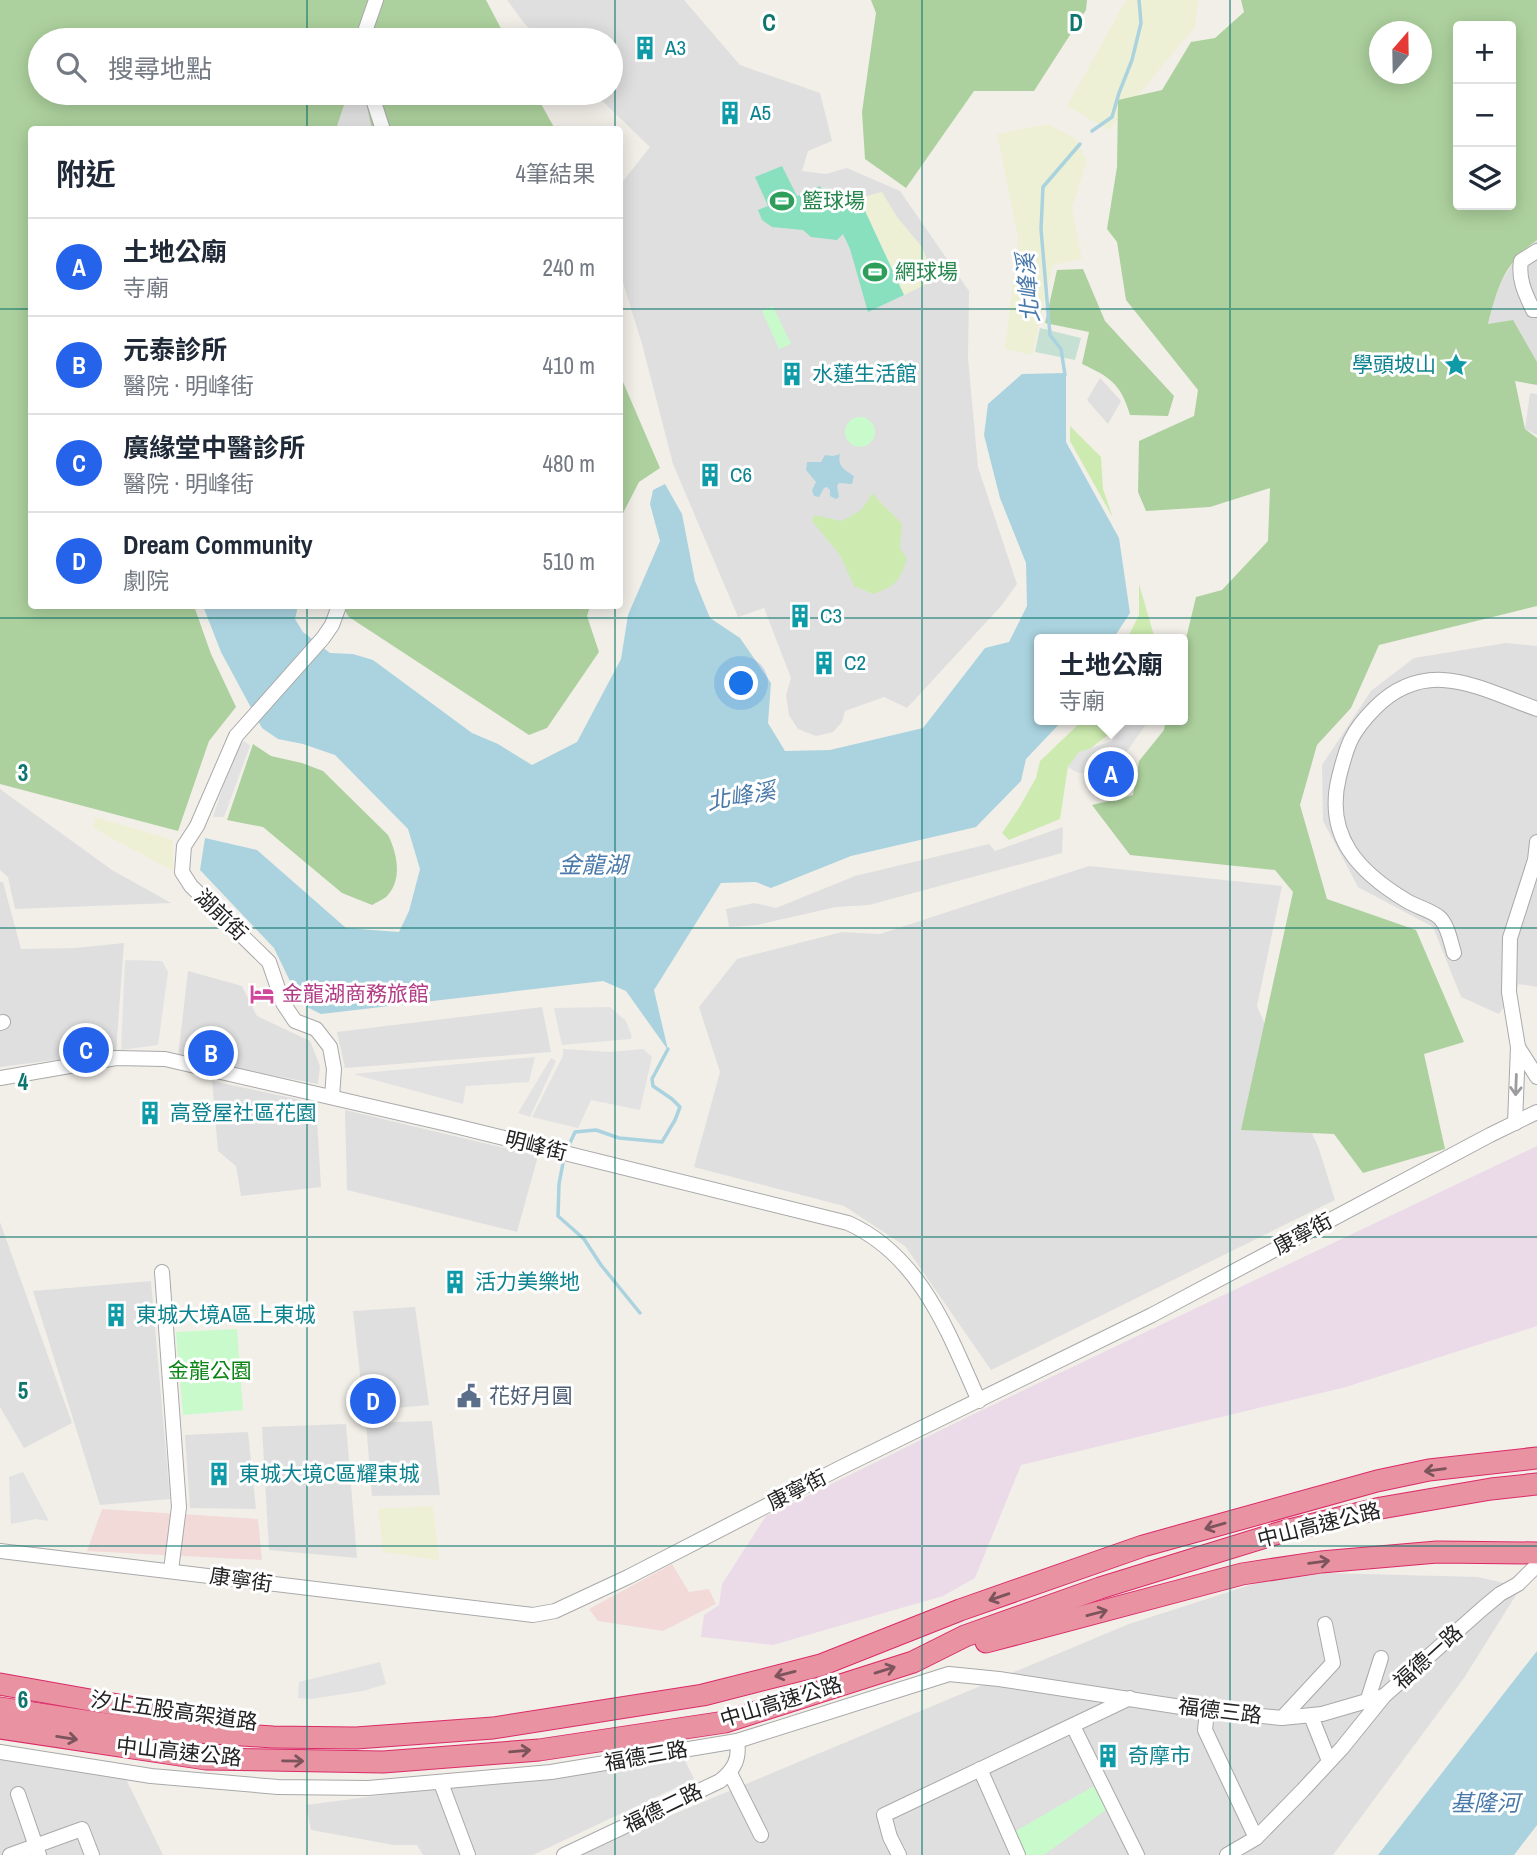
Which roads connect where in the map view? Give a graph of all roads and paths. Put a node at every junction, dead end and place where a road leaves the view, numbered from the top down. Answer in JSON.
{"nodes":[{"id":1,"x":376,"y":0,"type":"edge"},
{"id":2,"x":366,"y":28,"type":"edge"},
{"id":3,"x":375,"y":105,"type":"edge"},
{"id":4,"x":382,"y":126,"type":"edge"},
{"id":5,"x":1537,"y":251,"type":"edge"},
{"id":6,"x":1537,"y":310,"type":"edge"},
{"id":7,"x":338,"y":609,"type":"edge"},
{"id":8,"x":1537,"y":709,"type":"edge"},
{"id":9,"x":1537,"y":842,"type":"edge"},
{"id":10,"x":1454,"y":953,"type":"dead end"},
{"id":11,"x":1518,"y":1046,"type":"junction"},
{"id":12,"x":1537,"y":1077,"type":"edge"},
{"id":13,"x":0,"y":1078,"type":"edge"},
{"id":14,"x":332,"y":1097,"type":"junction"},
{"id":15,"x":1537,"y":1112,"type":"edge"},
{"id":16,"x":1515,"y":1123,"type":"junction"},
{"id":17,"x":162,"y":1272,"type":"dead end"},
{"id":18,"x":979,"y":1401,"type":"junction"},
{"id":19,"x":1537,"y":1458,"type":"edge"},
{"id":20,"x":1537,"y":1483,"type":"edge"},
{"id":21,"x":0,"y":1551,"type":"edge"},
{"id":22,"x":1535,"y":1557,"type":"edge"},
{"id":23,"x":171,"y":1570,"type":"junction"},
{"id":24,"x":1325,"y":1624,"type":"dead end"},
{"id":25,"x":1381,"y":1658,"type":"dead end"},
{"id":26,"x":913,"y":1662,"type":"junction"},
{"id":27,"x":0,"y":1684,"type":"edge"},
{"id":28,"x":1384,"y":1696,"type":"junction"},
{"id":29,"x":1130,"y":1698,"type":"junction"},
{"id":30,"x":1368,"y":1699,"type":"junction"},
{"id":31,"x":0,"y":1708,"type":"edge"},
{"id":32,"x":1207,"y":1711,"type":"junction"},
{"id":33,"x":1311,"y":1716,"type":"junction"},
{"id":34,"x":1282,"y":1718,"type":"junction"},
{"id":35,"x":1073,"y":1726,"type":"junction"},
{"id":36,"x":0,"y":1728,"type":"edge"},
{"id":37,"x":454,"y":1731,"type":"junction"},
{"id":38,"x":737,"y":1741,"type":"junction"},
{"id":39,"x":0,"y":1752,"type":"edge"},
{"id":40,"x":1329,"y":1761,"type":"junction"},
{"id":41,"x":981,"y":1769,"type":"junction"},
{"id":42,"x":730,"y":1773,"type":"junction"},
{"id":43,"x":441,"y":1783,"type":"junction"},
{"id":44,"x":18,"y":1794,"type":"dead end"},
{"id":45,"x":761,"y":1835,"type":"dead end"},
{"id":46,"x":1256,"y":1838,"type":"junction"},
{"id":47,"x":38,"y":1850,"type":"edge"},
{"id":48,"x":10,"y":1855,"type":"edge"},
{"id":49,"x":92,"y":1855,"type":"edge"},
{"id":50,"x":468,"y":1855,"type":"edge"},
{"id":51,"x":564,"y":1855,"type":"edge"},
{"id":52,"x":899,"y":1855,"type":"edge"},
{"id":53,"x":1018,"y":1855,"type":"edge"},
{"id":54,"x":1137,"y":1855,"type":"edge"},
{"id":55,"x":1227,"y":1855,"type":"edge"}],
"edges":[{"from":1,"to":2,"type":"street"},
{"from":3,"to":4,"type":"street"},
{"from":5,"to":6,"type":"street"},
{"from":7,"to":14,"type":"street","name":"湖前街"},
{"from":8,"to":10,"type":"street"},
{"from":9,"to":11,"type":"street"},
{"from":11,"to":12,"type":"street"},
{"from":11,"to":16,"type":"street","one_way":true},
{"from":13,"to":14,"type":"street","name":"明峰街"},
{"from":14,"to":18,"type":"street","name":"明峰街"},
{"from":15,"to":16,"type":"street","name":"康寧街"},
{"from":16,"to":18,"type":"street","name":"康寧街"},
{"from":17,"to":23,"type":"street"},
{"from":18,"to":23,"type":"street","name":"康寧街"},
{"from":19,"to":37,"type":"highway","name":"中山高速公路","one_way":true},
{"from":20,"to":26,"type":"highway","name":"中山高速公路"},
{"from":21,"to":23,"type":"street","name":"康寧街"},
{"from":26,"to":22,"type":"highway","one_way":true},
{"from":22,"to":28,"type":"street","name":"福德一路"},
{"from":24,"to":34,"type":"street"},
{"from":25,"to":30,"type":"street"},
{"from":36,"to":26,"type":"highway","name":"中山高速公路","one_way":true},
{"from":27,"to":37,"type":"highway","name":"汐止五股高架道路"},
{"from":28,"to":30,"type":"street","name":"福德三路"},
{"from":28,"to":40,"type":"street","name":"福德一路"},
{"from":29,"to":32,"type":"street","name":"福德三路"},
{"from":29,"to":35,"type":"street"},
{"from":29,"to":38,"type":"street","name":"福德三路"},
{"from":30,"to":33,"type":"street","name":"福德三路"},
{"from":31,"to":37,"type":"highway","name":"中山高速公路"},
{"from":32,"to":34,"type":"street","name":"福德三路"},
{"from":32,"to":46,"type":"street"},
{"from":33,"to":34,"type":"street","name":"福德三路"},
{"from":33,"to":40,"type":"street"},
{"from":35,"to":41,"type":"street"},
{"from":35,"to":54,"type":"street"},
{"from":38,"to":42,"type":"street"},
{"from":38,"to":43,"type":"street","name":"福德三路"},
{"from":39,"to":43,"type":"street","name":"福德三路"},
{"from":40,"to":46,"type":"street","name":"福德一路"},
{"from":41,"to":52,"type":"street"},
{"from":41,"to":53,"type":"street"},
{"from":42,"to":45,"type":"street"},
{"from":42,"to":51,"type":"street","name":"福德二路"},
{"from":43,"to":50,"type":"street"},
{"from":44,"to":47,"type":"street"},
{"from":46,"to":55,"type":"street","name":"福德一路"},
{"from":47,"to":48,"type":"street"},
{"from":47,"to":49,"type":"street"}]}
